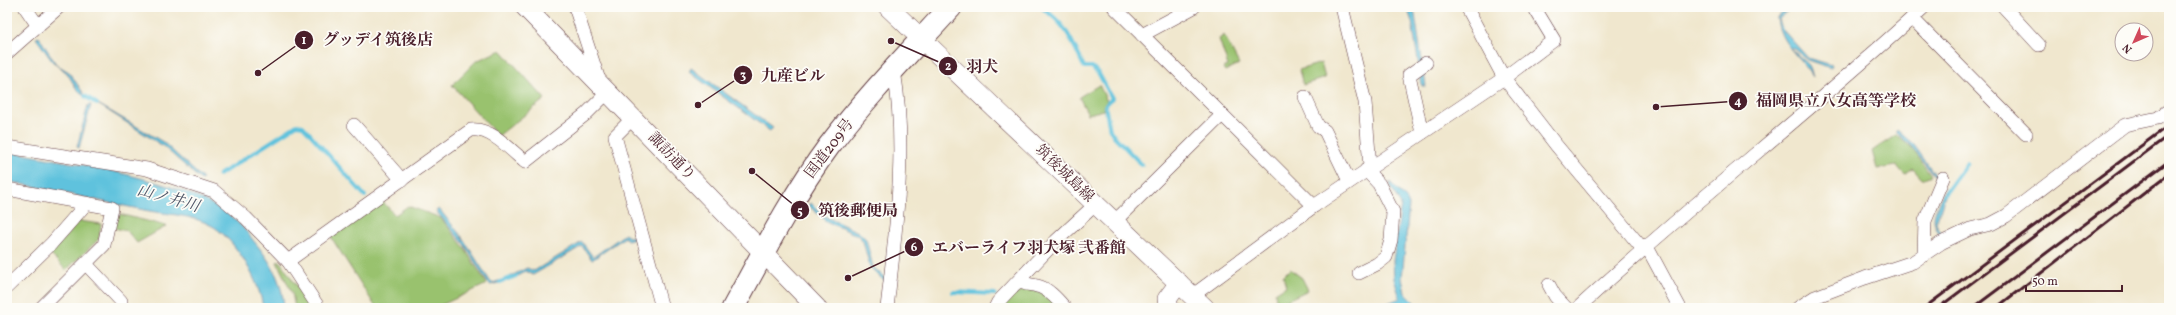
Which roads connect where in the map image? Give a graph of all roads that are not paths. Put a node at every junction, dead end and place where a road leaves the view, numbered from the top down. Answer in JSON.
{"nodes":[{"id":1,"x":25,"y":7,"type":"edge"},
{"id":2,"x":59,"y":7,"type":"edge"},
{"id":3,"x":525,"y":7,"type":"edge"},
{"id":4,"x":575,"y":7,"type":"edge"},
{"id":5,"x":951,"y":7,"type":"edge"},
{"id":6,"x":1114,"y":7,"type":"edge"},
{"id":7,"x":1194,"y":7,"type":"edge"},
{"id":8,"x":1342,"y":7,"type":"edge"},
{"id":9,"x":1466,"y":7,"type":"edge"},
{"id":10,"x":1534,"y":7,"type":"edge"},
{"id":11,"x":1924,"y":7,"type":"edge"},
{"id":12,"x":2004,"y":7,"type":"edge"},
{"id":13,"x":890,"y":8,"type":"edge"},
{"id":14,"x":1912,"y":18,"type":"junction"},
{"id":15,"x":38,"y":26,"type":"junction"},
{"id":16,"x":1142,"y":35,"type":"junction"},
{"id":17,"x":922,"y":39,"type":"junction"},
{"id":18,"x":2039,"y":45,"type":"dead end"},
{"id":19,"x":7,"y":53,"type":"edge"},
{"id":20,"x":1422,"y":66,"type":"dead end"},
{"id":21,"x":894,"y":70,"type":"junction"},
{"id":22,"x":1504,"y":78,"type":"junction"},
{"id":23,"x":604,"y":88,"type":"junction"},
{"id":24,"x":1304,"y":97,"type":"dead end"},
{"id":25,"x":2169,"y":110,"type":"edge"},
{"id":26,"x":1222,"y":115,"type":"junction"},
{"id":27,"x":633,"y":118,"type":"junction"},
{"id":28,"x":354,"y":125,"type":"dead end"},
{"id":29,"x":1422,"y":133,"type":"junction"},
{"id":30,"x":2026,"y":134,"type":"dead end"},
{"id":31,"x":7,"y":147,"type":"edge"},
{"id":32,"x":1368,"y":169,"type":"junction"},
{"id":33,"x":1943,"y":178,"type":"dead end"},
{"id":34,"x":402,"y":180,"type":"junction"},
{"id":35,"x":1349,"y":181,"type":"junction"},
{"id":36,"x":7,"y":189,"type":"edge"},
{"id":37,"x":86,"y":204,"type":"junction"},
{"id":38,"x":1096,"y":204,"type":"junction"},
{"id":39,"x":1314,"y":206,"type":"junction"},
{"id":40,"x":1114,"y":222,"type":"junction"},
{"id":41,"x":1644,"y":247,"type":"junction"},
{"id":42,"x":763,"y":253,"type":"junction"},
{"id":43,"x":1924,"y":255,"type":"junction"},
{"id":44,"x":288,"y":261,"type":"junction"},
{"id":45,"x":86,"y":264,"type":"junction"},
{"id":46,"x":1359,"y":273,"type":"dead end"},
{"id":47,"x":1019,"y":281,"type":"junction"},
{"id":48,"x":1549,"y":285,"type":"dead end"},
{"id":49,"x":7,"y":287,"type":"edge"},
{"id":50,"x":1192,"y":295,"type":"edge"},
{"id":51,"x":121,"y":301,"type":"dead end"},
{"id":52,"x":41,"y":308,"type":"edge"},
{"id":53,"x":318,"y":308,"type":"edge"},
{"id":54,"x":662,"y":308,"type":"edge"},
{"id":55,"x":733,"y":308,"type":"edge"},
{"id":56,"x":816,"y":308,"type":"edge"},
{"id":57,"x":887,"y":308,"type":"edge"},
{"id":58,"x":996,"y":308,"type":"edge"},
{"id":59,"x":1065,"y":308,"type":"edge"},
{"id":60,"x":1169,"y":308,"type":"edge"},
{"id":61,"x":1566,"y":308,"type":"edge"},
{"id":62,"x":1578,"y":308,"type":"edge"},
{"id":63,"x":1680,"y":308,"type":"edge"},
{"id":64,"x":1798,"y":308,"type":"edge"}],
"edges":[{"from":1,"to":15,"type":"street"},
{"from":2,"to":15,"type":"street"},
{"from":3,"to":23,"type":"street","name":"諏訪通り"},
{"from":4,"to":23,"type":"street"},
{"from":5,"to":17,"type":"highway","name":"国道209号"},
{"from":6,"to":16,"type":"street"},
{"from":7,"to":16,"type":"street"},
{"from":8,"to":32,"type":"street"},
{"from":9,"to":22,"type":"street"},
{"from":10,"to":22,"type":"street"},
{"from":11,"to":14,"type":"street"},
{"from":12,"to":18,"type":"street"},
{"from":13,"to":17,"type":"street","name":"筑後城島線"},
{"from":14,"to":30,"type":"street"},
{"from":14,"to":41,"type":"street"},
{"from":15,"to":19,"type":"street"},
{"from":16,"to":26,"type":"street"},
{"from":17,"to":21,"type":"highway","name":"国道209号"},
{"from":17,"to":38,"type":"street","name":"筑後城島線"},
{"from":20,"to":29,"type":"street"},
{"from":21,"to":42,"type":"highway","name":"国道209号"},
{"from":21,"to":57,"type":"street"},
{"from":22,"to":29,"type":"street"},
{"from":22,"to":41,"type":"street"},
{"from":23,"to":27,"type":"street","name":"諏訪通り"},
{"from":23,"to":34,"type":"street"},
{"from":24,"to":35,"type":"street"},
{"from":25,"to":43,"type":"street"},
{"from":26,"to":39,"type":"street"},
{"from":26,"to":40,"type":"street"},
{"from":27,"to":42,"type":"street","name":"諏訪通り"},
{"from":27,"to":54,"type":"street"},
{"from":28,"to":34,"type":"street"},
{"from":29,"to":32,"type":"street"},
{"from":31,"to":44,"type":"street"},
{"from":32,"to":35,"type":"street"},
{"from":32,"to":46,"type":"street"},
{"from":33,"to":43,"type":"street"},
{"from":34,"to":44,"type":"street"},
{"from":35,"to":39,"type":"street"},
{"from":36,"to":37,"type":"street"},
{"from":37,"to":45,"type":"street"},
{"from":37,"to":49,"type":"street"},
{"from":38,"to":40,"type":"street","name":"筑後城島線"},
{"from":38,"to":47,"type":"street"},
{"from":39,"to":50,"type":"street"},
{"from":40,"to":50,"type":"street","name":"筑後城島線"},
{"from":41,"to":62,"type":"street"},
{"from":41,"to":63,"type":"street"},
{"from":42,"to":55,"type":"highway","name":"国道209号"},
{"from":42,"to":56,"type":"street","name":"諏訪通り"},
{"from":43,"to":64,"type":"street"},
{"from":44,"to":53,"type":"street"},
{"from":45,"to":51,"type":"street"},
{"from":45,"to":52,"type":"street"},
{"from":47,"to":58,"type":"street"},
{"from":47,"to":59,"type":"street"},
{"from":48,"to":61,"type":"street"},
{"from":50,"to":60,"type":"street"}]}
